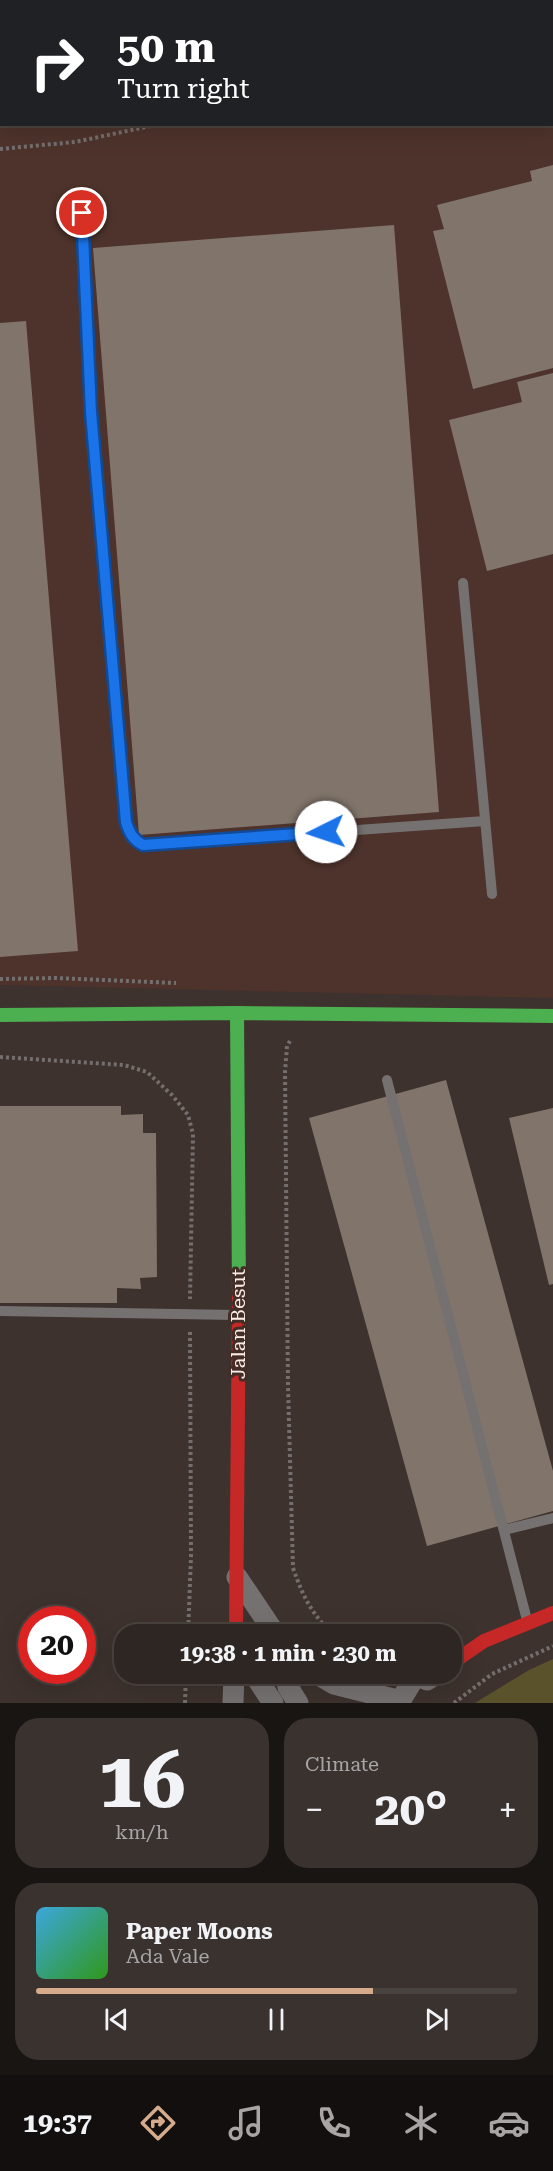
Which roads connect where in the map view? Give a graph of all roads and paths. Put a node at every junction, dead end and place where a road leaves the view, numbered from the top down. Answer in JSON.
{"nodes":[{"id":1,"x":151,"y":126,"type":"edge"},
{"id":2,"x":0,"y":149,"type":"edge"},
{"id":3,"x":82,"y":213,"type":"dead end"},
{"id":4,"x":463,"y":583,"type":"dead end"},
{"id":5,"x":485,"y":821,"type":"junction"},
{"id":6,"x":492,"y":894,"type":"dead end"},
{"id":7,"x":237,"y":1013,"type":"junction"},
{"id":8,"x":0,"y":1015,"type":"edge"},
{"id":9,"x":553,"y":1016,"type":"edge"},
{"id":10,"x":295,"y":1033,"type":"dead end"},
{"id":11,"x":0,"y":1057,"type":"edge"},
{"id":12,"x":387,"y":1080,"type":"dead end"},
{"id":13,"x":0,"y":1311,"type":"edge"},
{"id":14,"x":190,"y":1315,"type":"junction"},
{"id":15,"x":238,"y":1316,"type":"junction"},
{"id":16,"x":553,"y":1518,"type":"edge"},
{"id":17,"x":504,"y":1530,"type":"junction"},
{"id":18,"x":237,"y":1577,"type":"junction"},
{"id":19,"x":553,"y":1612,"type":"edge"},
{"id":20,"x":528,"y":1623,"type":"junction"},
{"id":21,"x":188,"y":1624,"type":"edge"},
{"id":22,"x":236,"y":1624,"type":"edge"},
{"id":23,"x":268,"y":1624,"type":"edge"},
{"id":24,"x":323,"y":1624,"type":"edge"},
{"id":25,"x":553,"y":1646,"type":"edge"},
{"id":26,"x":462,"y":1656,"type":"edge"},
{"id":27,"x":186,"y":1684,"type":"edge"},
{"id":28,"x":234,"y":1684,"type":"edge"},
{"id":29,"x":261,"y":1684,"type":"edge"},
{"id":30,"x":287,"y":1684,"type":"edge"},
{"id":31,"x":334,"y":1684,"type":"edge"},
{"id":32,"x":411,"y":1684,"type":"edge"},
{"id":33,"x":400,"y":1702,"type":"edge"},
{"id":34,"x":186,"y":1703,"type":"edge"},
{"id":35,"x":233,"y":1703,"type":"edge"},
{"id":36,"x":273,"y":1703,"type":"edge"},
{"id":37,"x":298,"y":1703,"type":"edge"},
{"id":38,"x":454,"y":1703,"type":"edge"}],
"edges":[{"from":1,"to":2,"type":"path"},
{"from":3,"to":5,"type":"lane"},
{"from":4,"to":5,"type":"lane"},
{"from":5,"to":6,"type":"lane"},
{"from":7,"to":8,"type":"street"},
{"from":7,"to":9,"type":"street"},
{"from":7,"to":15,"type":"street","name":"Jalan Besut"},
{"from":10,"to":24,"type":"path"},
{"from":11,"to":14,"type":"path"},
{"from":12,"to":17,"type":"lane"},
{"from":13,"to":14,"type":"lane"},
{"from":14,"to":15,"type":"lane"},
{"from":14,"to":21,"type":"path"},
{"from":15,"to":18,"type":"street","name":"Jalan Besut"},
{"from":16,"to":17,"type":"lane"},
{"from":17,"to":20,"type":"lane"},
{"from":18,"to":22,"type":"street","name":"Jalan Besut"},
{"from":18,"to":23,"type":"street"},
{"from":19,"to":20,"type":"street"},
{"from":20,"to":26,"type":"street"},
{"from":25,"to":38,"type":"path"},
{"from":27,"to":34,"type":"path"},
{"from":28,"to":35,"type":"street"},
{"from":29,"to":36,"type":"street"},
{"from":30,"to":37,"type":"street"},
{"from":31,"to":33,"type":"street"},
{"from":32,"to":33,"type":"street"}]}
